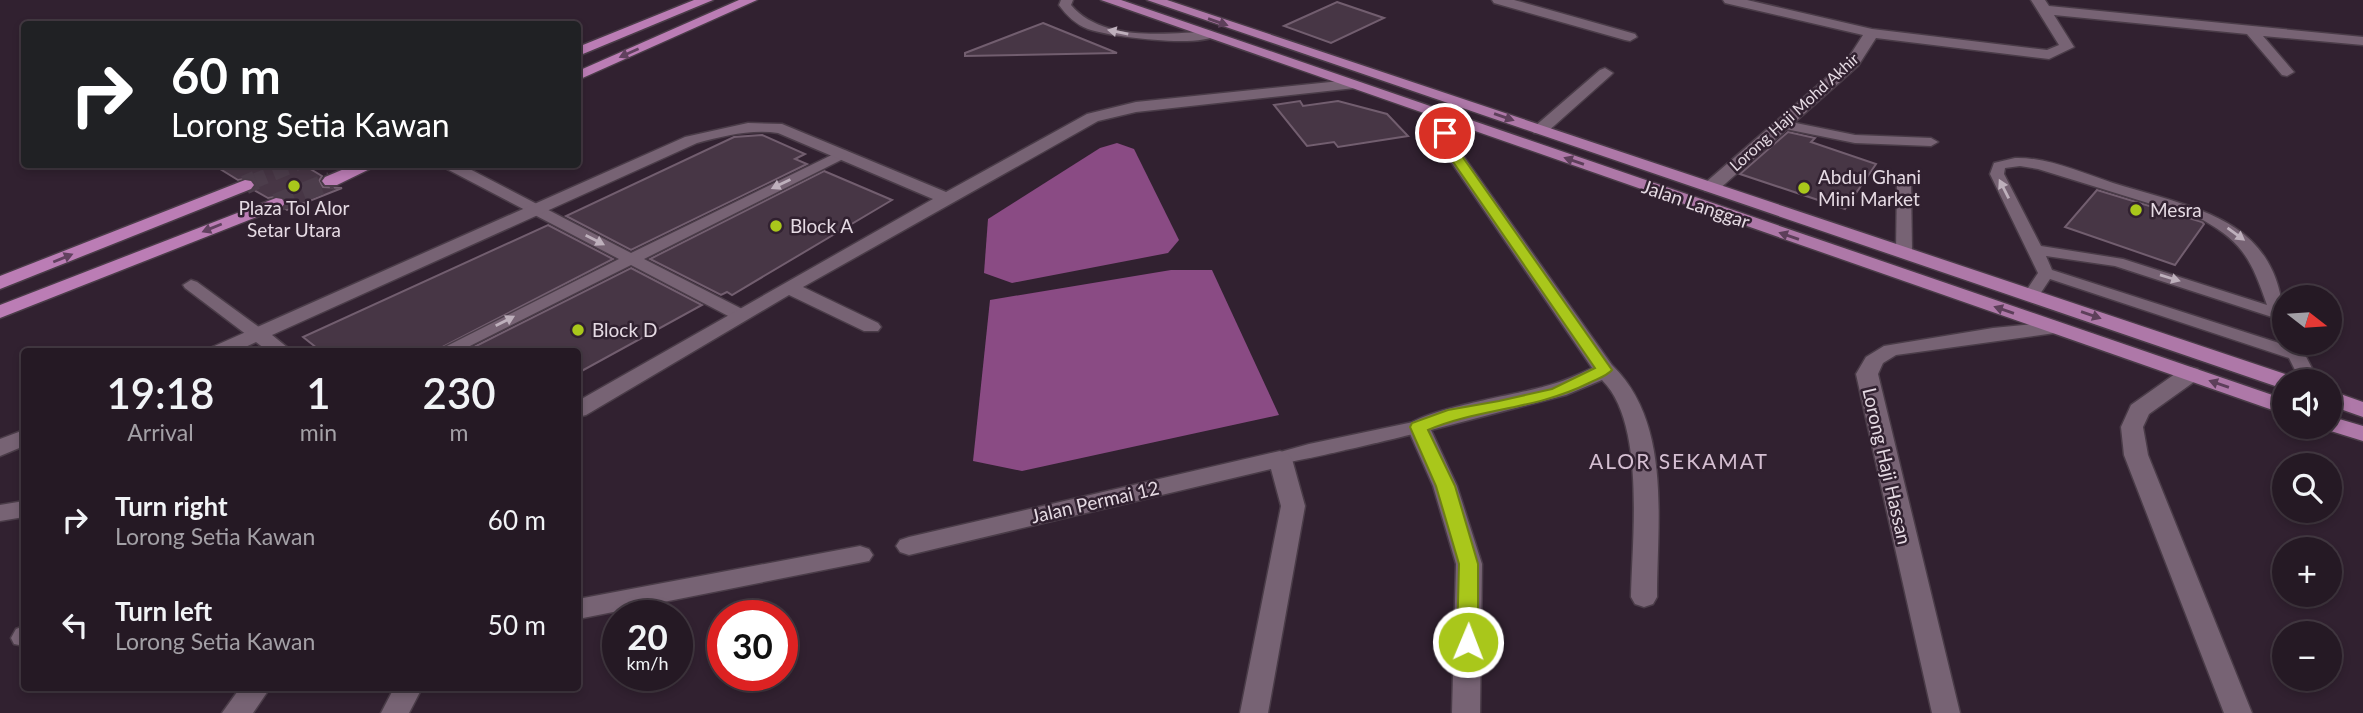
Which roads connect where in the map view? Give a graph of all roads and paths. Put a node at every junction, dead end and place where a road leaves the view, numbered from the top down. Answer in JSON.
{"nodes":[{"id":1,"x":706,"y":0,"type":"edge"},
{"id":2,"x":750,"y":0,"type":"edge"},
{"id":3,"x":1067,"y":0,"type":"edge"},
{"id":4,"x":1108,"y":0,"type":"edge"},
{"id":5,"x":1154,"y":0,"type":"edge"},
{"id":6,"x":1499,"y":0,"type":"edge"},
{"id":7,"x":1730,"y":0,"type":"edge"},
{"id":8,"x":1793,"y":0,"type":"edge"},
{"id":9,"x":2042,"y":5,"type":"edge"},
{"id":10,"x":1786,"y":14,"type":"junction"},
{"id":11,"x":2250,"y":29,"type":"junction"},
{"id":12,"x":1872,"y":33,"type":"junction"},
{"id":13,"x":1210,"y":35,"type":"junction"},
{"id":14,"x":1630,"y":37,"type":"dead end"},
{"id":15,"x":2363,"y":41,"type":"edge"},
{"id":16,"x":581,"y":51,"type":"edge"},
{"id":17,"x":2287,"y":72,"type":"dead end"},
{"id":18,"x":1605,"y":73,"type":"dead end"},
{"id":19,"x":581,"y":75,"type":"edge"},
{"id":20,"x":1350,"y":85,"type":"junction"},
{"id":21,"x":1461,"y":122,"type":"junction"},
{"id":22,"x":1781,"y":124,"type":"junction"},
{"id":23,"x":1540,"y":130,"type":"junction"},
{"id":24,"x":1931,"y":142,"type":"dead end"},
{"id":25,"x":842,"y":154,"type":"junction"},
{"id":26,"x":362,"y":168,"type":"edge"},
{"id":27,"x":456,"y":168,"type":"edge"},
{"id":28,"x":331,"y":181,"type":"tunnel mouth"},
{"id":29,"x":1903,"y":182,"type":"dead end"},
{"id":30,"x":245,"y":185,"type":"tunnel mouth"},
{"id":31,"x":1711,"y":187,"type":"junction"},
{"id":32,"x":946,"y":198,"type":"junction"},
{"id":33,"x":276,"y":203,"type":"tunnel mouth"},
{"id":34,"x":534,"y":209,"type":"junction"},
{"id":35,"x":2035,"y":250,"type":"junction"},
{"id":36,"x":1904,"y":252,"type":"junction"},
{"id":37,"x":630,"y":258,"type":"junction"},
{"id":38,"x":2046,"y":273,"type":"junction"},
{"id":39,"x":0,"y":283,"type":"edge"},
{"id":40,"x":191,"y":285,"type":"dead end"},
{"id":41,"x":788,"y":287,"type":"junction"},
{"id":42,"x":2032,"y":295,"type":"junction"},
{"id":43,"x":2272,"y":295,"type":"edge"},
{"id":44,"x":0,"y":312,"type":"edge"},
{"id":45,"x":740,"y":314,"type":"junction"},
{"id":46,"x":2272,"y":318,"type":"edge"},
{"id":47,"x":872,"y":327,"type":"dead end"},
{"id":48,"x":2055,"y":328,"type":"junction"},
{"id":49,"x":257,"y":334,"type":"junction"},
{"id":50,"x":2272,"y":342,"type":"edge"},
{"id":51,"x":226,"y":348,"type":"edge"},
{"id":52,"x":277,"y":348,"type":"edge"},
{"id":53,"x":452,"y":348,"type":"edge"},
{"id":54,"x":1604,"y":370,"type":"junction"},
{"id":55,"x":2190,"y":374,"type":"junction"},
{"id":56,"x":2272,"y":377,"type":"edge"},
{"id":57,"x":2342,"y":402,"type":"edge"},
{"id":58,"x":2272,"y":403,"type":"edge"},
{"id":59,"x":581,"y":408,"type":"edge"},
{"id":60,"x":2363,"y":410,"type":"edge"},
{"id":61,"x":1418,"y":427,"type":"junction"},
{"id":62,"x":2342,"y":428,"type":"edge"},
{"id":63,"x":2363,"y":435,"type":"edge"},
{"id":64,"x":21,"y":439,"type":"edge"},
{"id":65,"x":0,"y":448,"type":"edge"},
{"id":66,"x":1280,"y":459,"type":"junction"},
{"id":67,"x":21,"y":510,"type":"edge"},
{"id":68,"x":0,"y":513,"type":"edge"},
{"id":69,"x":909,"y":545,"type":"dead end"},
{"id":70,"x":860,"y":555,"type":"dead end"},
{"id":71,"x":1644,"y":597,"type":"dead end"},
{"id":72,"x":581,"y":608,"type":"edge"},
{"id":73,"x":254,"y":691,"type":"edge"},
{"id":74,"x":406,"y":691,"type":"edge"},
{"id":75,"x":236,"y":713,"type":"edge"},
{"id":76,"x":395,"y":713,"type":"edge"},
{"id":77,"x":1254,"y":713,"type":"edge"},
{"id":78,"x":1466,"y":713,"type":"edge"},
{"id":79,"x":1946,"y":713,"type":"edge"},
{"id":80,"x":2238,"y":713,"type":"edge"}],
"edges":[{"from":1,"to":16,"type":"highway"},
{"from":2,"to":19,"type":"highway","one_way":true},
{"from":13,"to":3,"type":"lane","one_way":true},
{"from":4,"to":13,"type":"highway","name":"Jalan Langgar"},
{"from":5,"to":23,"type":"highway","name":"Jalan Langgar","one_way":true},
{"from":6,"to":14,"type":"street"},
{"from":7,"to":10,"type":"street"},
{"from":8,"to":10,"type":"street"},
{"from":9,"to":11,"type":"street"},
{"from":9,"to":12,"type":"street"},
{"from":10,"to":12,"type":"street"},
{"from":11,"to":15,"type":"street"},
{"from":11,"to":17,"type":"street"},
{"from":12,"to":22,"type":"street","name":"Lorong Haji Mohd Akhir"},
{"from":13,"to":20,"type":"highway","name":"Jalan Langgar"},
{"from":18,"to":23,"type":"street"},
{"from":20,"to":21,"type":"highway","name":"Jalan Langgar"},
{"from":20,"to":32,"type":"street"},
{"from":48,"to":21,"type":"highway","name":"Jalan Langgar","one_way":true},
{"from":21,"to":54,"type":"street"},
{"from":22,"to":24,"type":"lane"},
{"from":22,"to":31,"type":"street","name":"Lorong Haji Mohd Akhir"},
{"from":23,"to":31,"type":"highway","name":"Jalan Langgar"},
{"from":25,"to":32,"type":"street"},
{"from":25,"to":34,"type":"street"},
{"from":25,"to":37,"type":"lane","one_way":true},
{"from":26,"to":28,"type":"highway"},
{"from":27,"to":34,"type":"lane"},
{"from":29,"to":36,"type":"lane"},
{"from":39,"to":30,"type":"highway","one_way":true},
{"from":31,"to":36,"type":"highway","name":"Jalan Langgar"},
{"from":32,"to":41,"type":"street"},
{"from":33,"to":44,"type":"highway","one_way":true},
{"from":34,"to":37,"type":"lane","one_way":true},
{"from":34,"to":49,"type":"street"},
{"from":35,"to":38,"type":"lane"},
{"from":35,"to":43,"type":"lane","one_way":true},
{"from":35,"to":46,"type":"lane","one_way":true},
{"from":36,"to":42,"type":"highway","name":"Jalan Langgar"},
{"from":37,"to":45,"type":"lane"},
{"from":53,"to":37,"type":"lane","one_way":true},
{"from":38,"to":42,"type":"lane"},
{"from":38,"to":50,"type":"lane"},
{"from":40,"to":49,"type":"lane"},
{"from":41,"to":45,"type":"street"},
{"from":41,"to":47,"type":"street"},
{"from":42,"to":56,"type":"highway","name":"Jalan Langgar","one_way":true},
{"from":45,"to":59,"type":"street"},
{"from":48,"to":55,"type":"highway","name":"Jalan Langgar"},
{"from":48,"to":79,"type":"street","name":"Lorong Haji Hassan"},
{"from":49,"to":51,"type":"street"},
{"from":49,"to":52,"type":"street"},
{"from":54,"to":61,"type":"street"},
{"from":54,"to":71,"type":"street"},
{"from":58,"to":55,"type":"highway","name":"Jalan Langgar","one_way":true},
{"from":55,"to":80,"type":"street"},
{"from":57,"to":60,"type":"highway"},
{"from":61,"to":66,"type":"lane"},
{"from":61,"to":78,"type":"street"},
{"from":62,"to":63,"type":"highway"},
{"from":64,"to":65,"type":"street"},
{"from":66,"to":69,"type":"street","name":"Jalan Permai 12"},
{"from":66,"to":77,"type":"street"},
{"from":67,"to":68,"type":"street"},
{"from":70,"to":72,"type":"street"},
{"from":73,"to":75,"type":"street"},
{"from":74,"to":76,"type":"street"}]}
